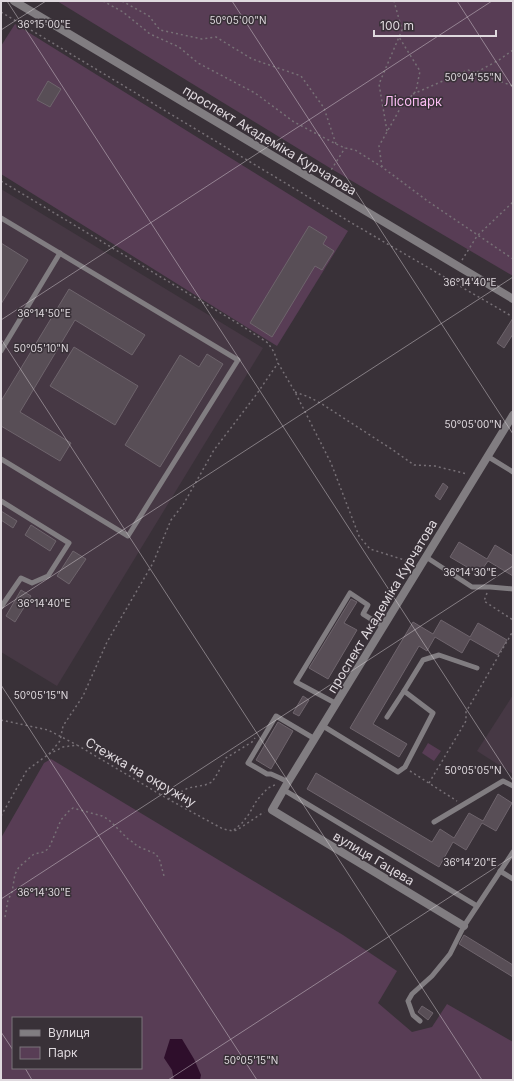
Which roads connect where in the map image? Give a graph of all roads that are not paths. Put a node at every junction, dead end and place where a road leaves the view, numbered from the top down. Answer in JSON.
{"nodes":[{"id":1,"x":14,"y":1,"type":"edge"},
{"id":2,"x":1,"y":218,"type":"edge"},
{"id":3,"x":60,"y":253,"type":"junction"},
{"id":4,"x":513,"y":299,"type":"edge"},
{"id":5,"x":1,"y":350,"type":"edge"},
{"id":6,"x":513,"y":415,"type":"edge"},
{"id":7,"x":487,"y":456,"type":"junction"},
{"id":8,"x":1,"y":459,"type":"edge"},
{"id":9,"x":513,"y":472,"type":"edge"},
{"id":10,"x":1,"y":501,"type":"edge"},
{"id":11,"x":426,"y":556,"type":"junction"},
{"id":12,"x":513,"y":589,"type":"edge"},
{"id":13,"x":1,"y":607,"type":"edge"},
{"id":14,"x":384,"y":627,"type":"junction"},
{"id":15,"x":477,"y":668,"type":"dead end"},
{"id":16,"x":404,"y":691,"type":"junction"},
{"id":17,"x":337,"y":704,"type":"junction"},
{"id":18,"x":388,"y":717,"type":"dead end"},
{"id":19,"x":323,"y":726,"type":"junction"},
{"id":20,"x":315,"y":739,"type":"junction"},
{"id":21,"x":286,"y":786,"type":"junction"},
{"id":22,"x":513,"y":786,"type":"edge"},
{"id":23,"x":272,"y":810,"type":"joint"},
{"id":24,"x":434,"y":822,"type":"dead end"},
{"id":25,"x":513,"y":852,"type":"edge"},
{"id":26,"x":500,"y":871,"type":"junction"},
{"id":27,"x":513,"y":879,"type":"edge"},
{"id":28,"x":477,"y":906,"type":"junction"},
{"id":29,"x":464,"y":926,"type":"junction"},
{"id":30,"x":420,"y":1021,"type":"dead end"}],
"edges":[{"from":1,"to":4,"type":"street","name":"проспект Академіка Курчатова"},
{"from":2,"to":3,"type":"lane"},
{"from":3,"to":5,"type":"lane"},
{"from":3,"to":8,"type":"lane"},
{"from":6,"to":7,"type":"street","name":"проспект Академіка Курчатова"},
{"from":7,"to":9,"type":"lane"},
{"from":7,"to":11,"type":"street","name":"проспект Академіка Курчатова"},
{"from":10,"to":13,"type":"lane"},
{"from":11,"to":12,"type":"lane"},
{"from":11,"to":14,"type":"street","name":"проспект Академіка Курчатова"},
{"from":14,"to":17,"type":"street","name":"проспект Академіка Курчатова"},
{"from":14,"to":17,"type":"lane"},
{"from":15,"to":16,"type":"lane"},
{"from":16,"to":18,"type":"lane"},
{"from":16,"to":19,"type":"lane"},
{"from":17,"to":19,"type":"street","name":"проспект Академіка Курчатова"},
{"from":19,"to":20,"type":"street","name":"проспект Академіка Курчатова"},
{"from":20,"to":21,"type":"street","name":"проспект Академіка Курчатова"},
{"from":20,"to":21,"type":"lane"},
{"from":21,"to":23,"type":"street","name":"проспект Академіка Курчатова"},
{"from":21,"to":28,"type":"lane"},
{"from":22,"to":24,"type":"lane"},
{"from":23,"to":29,"type":"street","name":"вулиця Гацева"},
{"from":25,"to":26,"type":"lane"},
{"from":26,"to":27,"type":"lane"},
{"from":26,"to":28,"type":"lane"},
{"from":28,"to":29,"type":"lane"},
{"from":29,"to":30,"type":"lane"}]}
